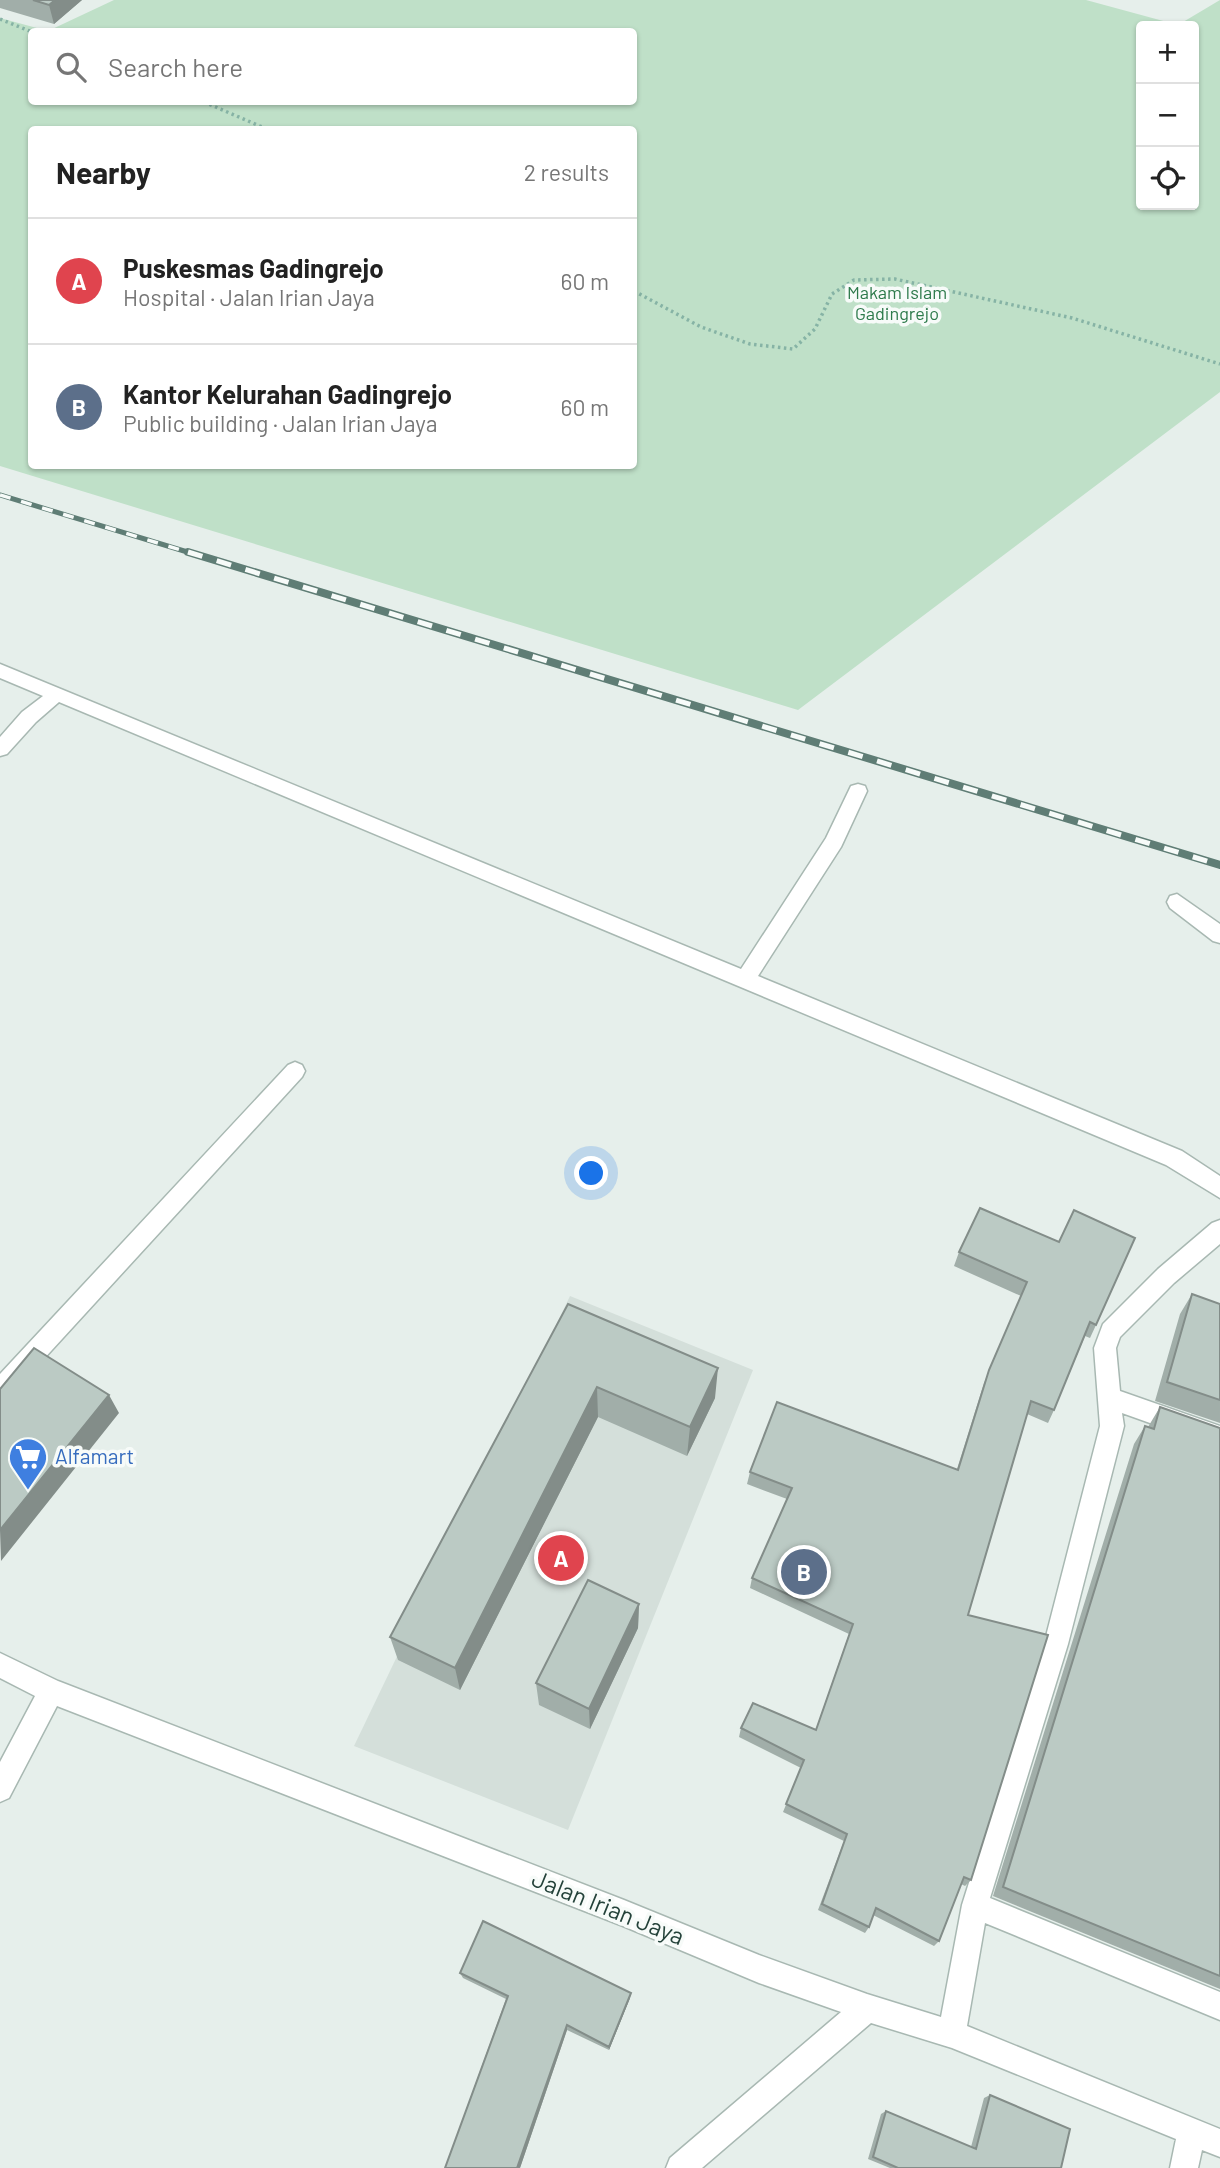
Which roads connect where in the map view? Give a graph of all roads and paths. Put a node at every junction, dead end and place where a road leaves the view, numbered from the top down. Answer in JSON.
{"nodes":[{"id":1,"x":0,"y":19,"type":"edge"},
{"id":2,"x":28,"y":30,"type":"edge"},
{"id":3,"x":211,"y":105,"type":"edge"},
{"id":4,"x":261,"y":126,"type":"edge"},
{"id":5,"x":637,"y":293,"type":"edge"},
{"id":6,"x":1220,"y":364,"type":"edge"},
{"id":7,"x":0,"y":671,"type":"edge"},
{"id":8,"x":57,"y":694,"type":"junction"},
{"id":9,"x":0,"y":749,"type":"edge"},
{"id":10,"x":858,"y":790,"type":"dead end"},
{"id":11,"x":1177,"y":902,"type":"dead end"},
{"id":12,"x":1220,"y":935,"type":"edge"},
{"id":13,"x":745,"y":979,"type":"junction"},
{"id":14,"x":295,"y":1072,"type":"dead end"},
{"id":15,"x":1220,"y":1188,"type":"edge"},
{"id":16,"x":1220,"y":1230,"type":"edge"},
{"id":17,"x":0,"y":1390,"type":"edge"},
{"id":18,"x":1110,"y":1398,"type":"junction"},
{"id":19,"x":1220,"y":1437,"type":"edge"},
{"id":20,"x":0,"y":1664,"type":"edge"},
{"id":21,"x":51,"y":1691,"type":"junction"},
{"id":22,"x":0,"y":1788,"type":"edge"},
{"id":23,"x":975,"y":1905,"type":"junction"},
{"id":24,"x":1220,"y":2006,"type":"edge"},
{"id":25,"x":867,"y":2008,"type":"junction"},
{"id":26,"x":952,"y":2034,"type":"junction"},
{"id":27,"x":1191,"y":2132,"type":"junction"},
{"id":28,"x":1220,"y":2143,"type":"edge"},
{"id":29,"x":680,"y":2168,"type":"edge"},
{"id":30,"x":1184,"y":2168,"type":"edge"}],
"edges":[{"from":1,"to":2,"type":"path"},
{"from":3,"to":4,"type":"path"},
{"from":5,"to":6,"type":"path"},
{"from":7,"to":8,"type":"street"},
{"from":8,"to":9,"type":"street"},
{"from":8,"to":13,"type":"street"},
{"from":10,"to":13,"type":"street"},
{"from":11,"to":12,"type":"street"},
{"from":13,"to":15,"type":"street"},
{"from":14,"to":17,"type":"street"},
{"from":16,"to":18,"type":"street"},
{"from":18,"to":19,"type":"street"},
{"from":18,"to":23,"type":"street"},
{"from":20,"to":21,"type":"street","name":"Jalan Irian Jaya"},
{"from":21,"to":22,"type":"street"},
{"from":21,"to":25,"type":"street","name":"Jalan Irian Jaya"},
{"from":23,"to":24,"type":"street"},
{"from":23,"to":26,"type":"street"},
{"from":25,"to":26,"type":"street","name":"Jalan Irian Jaya"},
{"from":25,"to":29,"type":"street"},
{"from":26,"to":27,"type":"street","name":"Jalan Irian Jaya"},
{"from":27,"to":28,"type":"street","name":"Jalan Irian Jaya"},
{"from":27,"to":30,"type":"street"}]}
